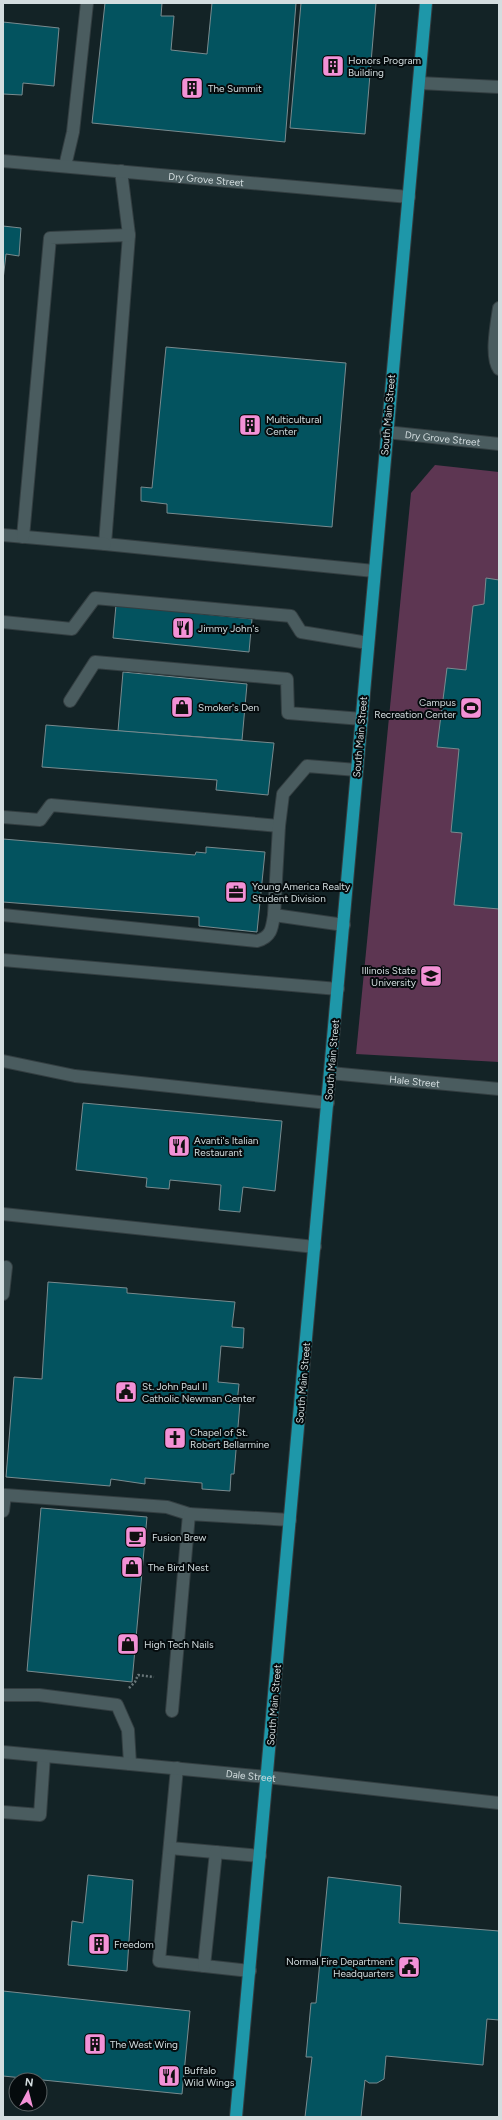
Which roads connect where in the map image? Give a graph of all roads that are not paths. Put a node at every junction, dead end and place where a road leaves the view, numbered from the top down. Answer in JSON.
{"nodes":[{"id":1,"x":87,"y":3,"type":"edge"},
{"id":2,"x":426,"y":3,"type":"edge"},
{"id":3,"x":419,"y":83,"type":"junction"},
{"id":4,"x":499,"y":87,"type":"edge"},
{"id":5,"x":3,"y":161,"type":"edge"},
{"id":6,"x":65,"y":166,"type":"junction"},
{"id":7,"x":121,"y":171,"type":"junction"},
{"id":8,"x":409,"y":197,"type":"junction"},
{"id":9,"x":129,"y":235,"type":"junction"},
{"id":10,"x":499,"y":308,"type":"edge"},
{"id":11,"x":499,"y":370,"type":"edge"},
{"id":12,"x":386,"y":432,"type":"junction"},
{"id":13,"x":499,"y":444,"type":"edge"},
{"id":14,"x":3,"y":535,"type":"edge"},
{"id":15,"x":23,"y":537,"type":"junction"},
{"id":16,"x":105,"y":544,"type":"junction"},
{"id":17,"x":374,"y":571,"type":"junction"},
{"id":18,"x":3,"y":622,"type":"edge"},
{"id":19,"x":368,"y":643,"type":"junction"},
{"id":20,"x":70,"y":701,"type":"dead end"},
{"id":21,"x":362,"y":719,"type":"junction"},
{"id":22,"x":357,"y":770,"type":"junction"},
{"id":23,"x":3,"y":817,"type":"edge"},
{"id":24,"x":278,"y":826,"type":"junction"},
{"id":25,"x":3,"y":915,"type":"edge"},
{"id":26,"x":274,"y":915,"type":"junction"},
{"id":27,"x":344,"y":925,"type":"junction"},
{"id":28,"x":3,"y":960,"type":"edge"},
{"id":29,"x":338,"y":989,"type":"junction"},
{"id":30,"x":3,"y":1062,"type":"edge"},
{"id":31,"x":330,"y":1073,"type":"junction"},
{"id":32,"x":499,"y":1089,"type":"edge"},
{"id":33,"x":328,"y":1103,"type":"junction"},
{"id":34,"x":3,"y":1214,"type":"edge"},
{"id":35,"x":315,"y":1247,"type":"junction"},
{"id":36,"x":6,"y":1266,"type":"dead end"},
{"id":37,"x":3,"y":1294,"type":"edge"},
{"id":38,"x":3,"y":1512,"type":"edge"},
{"id":39,"x":190,"y":1514,"type":"junction"},
{"id":40,"x":290,"y":1520,"type":"junction"},
{"id":41,"x":3,"y":1696,"type":"edge"},
{"id":42,"x":172,"y":1711,"type":"dead end"},
{"id":43,"x":3,"y":1752,"type":"edge"},
{"id":44,"x":44,"y":1756,"type":"junction"},
{"id":45,"x":130,"y":1764,"type":"junction"},
{"id":46,"x":177,"y":1768,"type":"junction"},
{"id":47,"x":267,"y":1777,"type":"junction"},
{"id":48,"x":499,"y":1802,"type":"edge"},
{"id":49,"x":3,"y":1812,"type":"edge"},
{"id":50,"x":170,"y":1848,"type":"junction"},
{"id":51,"x":216,"y":1852,"type":"junction"},
{"id":52,"x":260,"y":1856,"type":"junction"},
{"id":53,"x":204,"y":1966,"type":"junction"},
{"id":54,"x":250,"y":1971,"type":"junction"},
{"id":55,"x":236,"y":2117,"type":"edge"}],
"edges":[{"from":1,"to":6,"type":"street"},
{"from":2,"to":3,"type":"main road","name":"South Main Street"},
{"from":3,"to":4,"type":"street"},
{"from":3,"to":8,"type":"main road","name":"South Main Street"},
{"from":5,"to":6,"type":"street","name":"Dry Grove Street"},
{"from":6,"to":7,"type":"street","name":"Dry Grove Street"},
{"from":7,"to":8,"type":"street","name":"Dry Grove Street"},
{"from":7,"to":9,"type":"street"},
{"from":8,"to":12,"type":"main road","name":"South Main Street"},
{"from":9,"to":15,"type":"street"},
{"from":9,"to":16,"type":"street"},
{"from":10,"to":11,"type":"street"},
{"from":12,"to":13,"type":"street","name":"Dry Grove Street"},
{"from":12,"to":17,"type":"main road","name":"South Main Street"},
{"from":14,"to":15,"type":"street"},
{"from":15,"to":16,"type":"street"},
{"from":16,"to":17,"type":"street"},
{"from":17,"to":19,"type":"main road","name":"South Main Street"},
{"from":18,"to":19,"type":"street"},
{"from":19,"to":21,"type":"main road","name":"South Main Street"},
{"from":20,"to":21,"type":"street"},
{"from":21,"to":22,"type":"main road","name":"South Main Street"},
{"from":22,"to":24,"type":"street"},
{"from":22,"to":27,"type":"main road","name":"South Main Street"},
{"from":23,"to":24,"type":"street"},
{"from":24,"to":26,"type":"street"},
{"from":25,"to":26,"type":"street"},
{"from":26,"to":27,"type":"street"},
{"from":27,"to":29,"type":"main road","name":"South Main Street"},
{"from":28,"to":29,"type":"street"},
{"from":29,"to":31,"type":"main road","name":"South Main Street"},
{"from":30,"to":33,"type":"street"},
{"from":31,"to":32,"type":"street","name":"Hale Street"},
{"from":31,"to":33,"type":"main road","name":"South Main Street"},
{"from":33,"to":35,"type":"main road","name":"South Main Street"},
{"from":34,"to":35,"type":"street"},
{"from":35,"to":40,"type":"main road","name":"South Main Street"},
{"from":36,"to":37,"type":"street"},
{"from":38,"to":39,"type":"street"},
{"from":39,"to":40,"type":"street"},
{"from":39,"to":42,"type":"street"},
{"from":40,"to":47,"type":"main road","name":"South Main Street"},
{"from":41,"to":45,"type":"street"},
{"from":43,"to":44,"type":"street","name":"Dale Street"},
{"from":44,"to":45,"type":"street","name":"Dale Street"},
{"from":44,"to":49,"type":"street"},
{"from":45,"to":46,"type":"street","name":"Dale Street"},
{"from":46,"to":47,"type":"street","name":"Dale Street"},
{"from":46,"to":50,"type":"street"},
{"from":47,"to":48,"type":"street","name":"Dale Street"},
{"from":47,"to":52,"type":"main road","name":"South Main Street"},
{"from":50,"to":51,"type":"street"},
{"from":50,"to":53,"type":"street"},
{"from":51,"to":52,"type":"street"},
{"from":51,"to":53,"type":"street"},
{"from":52,"to":54,"type":"main road","name":"South Main Street"},
{"from":53,"to":54,"type":"street"},
{"from":54,"to":55,"type":"main road","name":"South Main Street"}]}
